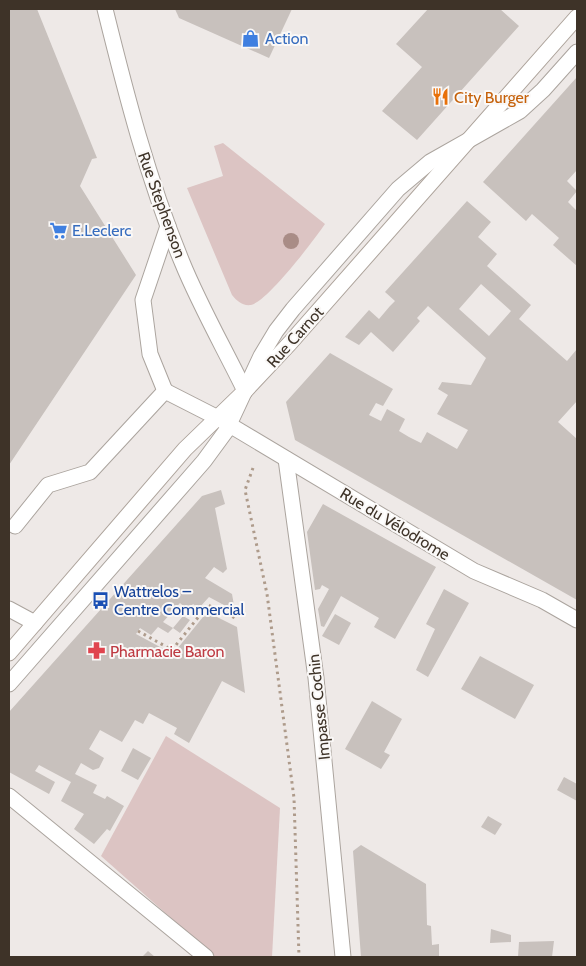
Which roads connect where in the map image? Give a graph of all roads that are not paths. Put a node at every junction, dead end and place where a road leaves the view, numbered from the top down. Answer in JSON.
{"nodes":[{"id":1,"x":105,"y":9,"type":"edge"},
{"id":2,"x":577,"y":17,"type":"edge"},
{"id":3,"x":577,"y":52,"type":"edge"},
{"id":4,"x":469,"y":140,"type":"junction"},
{"id":5,"x":168,"y":226,"type":"junction"},
{"id":6,"x":165,"y":391,"type":"junction"},
{"id":7,"x":245,"y":391,"type":"junction"},
{"id":8,"x":224,"y":421,"type":"junction"},
{"id":9,"x":286,"y":459,"type":"junction"},
{"id":10,"x":14,"y":526,"type":"dead end"},
{"id":11,"x":9,"y":609,"type":"edge"},
{"id":12,"x":577,"y":620,"type":"edge"},
{"id":13,"x":35,"y":623,"type":"junction"},
{"id":14,"x":9,"y":653,"type":"edge"},
{"id":15,"x":9,"y":684,"type":"edge"},
{"id":16,"x":9,"y":796,"type":"edge"},
{"id":17,"x":206,"y":957,"type":"edge"},
{"id":18,"x":343,"y":957,"type":"edge"}],
"edges":[{"from":1,"to":5,"type":"street","name":"Rue Stephenson"},
{"from":2,"to":4,"type":"street","name":"Rue Carnot"},
{"from":3,"to":4,"type":"street"},
{"from":4,"to":7,"type":"street","name":"Rue Carnot"},
{"from":4,"to":7,"type":"street"},
{"from":5,"to":6,"type":"street"},
{"from":5,"to":7,"type":"street","name":"Rue Stephenson"},
{"from":6,"to":8,"type":"street","name":"Rue du Vélodrome"},
{"from":6,"to":10,"type":"street"},
{"from":7,"to":8,"type":"street","name":"Rue Carnot"},
{"from":8,"to":9,"type":"street","name":"Rue du Vélodrome"},
{"from":8,"to":13,"type":"street","name":"Rue Carnot"},
{"from":8,"to":15,"type":"street"},
{"from":9,"to":12,"type":"street","name":"Rue du Vélodrome"},
{"from":9,"to":18,"type":"street","name":"Impasse Cochin"},
{"from":11,"to":13,"type":"street"},
{"from":13,"to":14,"type":"street","name":"Rue Carnot"},
{"from":16,"to":17,"type":"street"}]}
